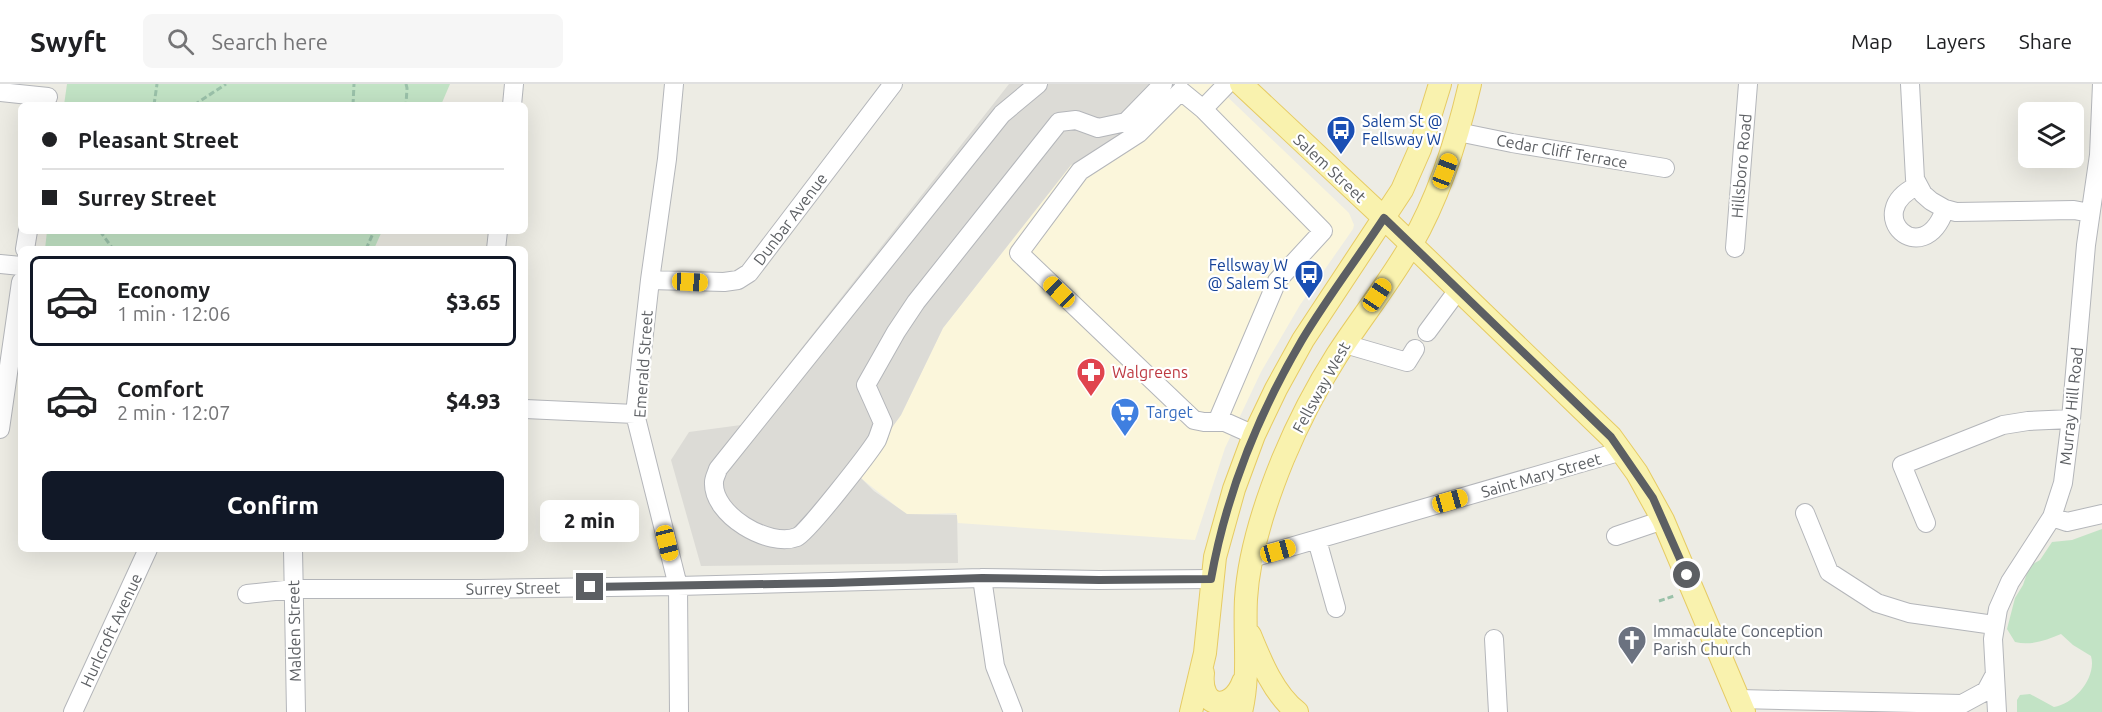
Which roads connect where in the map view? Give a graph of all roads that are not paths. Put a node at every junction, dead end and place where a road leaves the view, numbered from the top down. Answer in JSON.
{"nodes":[{"id":1,"x":514,"y":84,"type":"edge"},
{"id":2,"x":674,"y":84,"type":"edge"},
{"id":3,"x":893,"y":84,"type":"edge"},
{"id":4,"x":1038,"y":84,"type":"edge"},
{"id":5,"x":1163,"y":84,"type":"edge"},
{"id":6,"x":1227,"y":84,"type":"edge"},
{"id":7,"x":1241,"y":84,"type":"edge"},
{"id":8,"x":1440,"y":84,"type":"edge"},
{"id":9,"x":1470,"y":84,"type":"edge"},
{"id":10,"x":1748,"y":84,"type":"edge"},
{"id":11,"x":1910,"y":84,"type":"edge"},
{"id":12,"x":2102,"y":84,"type":"edge"},
{"id":13,"x":0,"y":92,"type":"edge"},
{"id":14,"x":48,"y":95,"type":"edge"},
{"id":15,"x":512,"y":102,"type":"edge"},
{"id":16,"x":1203,"y":110,"type":"junction"},
{"id":17,"x":1458,"y":132,"type":"junction"},
{"id":18,"x":2100,"y":155,"type":"edge"},
{"id":19,"x":1665,"y":168,"type":"dead end"},
{"id":20,"x":1917,"y":186,"type":"junction"},
{"id":21,"x":1945,"y":209,"type":"junction"},
{"id":22,"x":2090,"y":213,"type":"junction"},
{"id":23,"x":1384,"y":218,"type":"junction"},
{"id":24,"x":1411,"y":246,"type":"junction"},
{"id":25,"x":1735,"y":248,"type":"dead end"},
{"id":26,"x":0,"y":264,"type":"edge"},
{"id":27,"x":18,"y":266,"type":"edge"},
{"id":28,"x":650,"y":280,"type":"junction"},
{"id":29,"x":1458,"y":291,"type":"junction"},
{"id":30,"x":18,"y":330,"type":"edge"},
{"id":31,"x":1426,"y":332,"type":"dead end"},
{"id":32,"x":1345,"y":344,"type":"junction"},
{"id":33,"x":17,"y":346,"type":"edge"},
{"id":34,"x":1415,"y":349,"type":"dead end"},
{"id":35,"x":528,"y":409,"type":"edge"},
{"id":36,"x":635,"y":414,"type":"junction"},
{"id":37,"x":2071,"y":419,"type":"junction"},
{"id":38,"x":1217,"y":422,"type":"junction"},
{"id":39,"x":0,"y":429,"type":"edge"},
{"id":40,"x":1254,"y":435,"type":"junction"},
{"id":41,"x":1622,"y":451,"type":"junction"},
{"id":42,"x":1804,"y":513,"type":"dead end"},
{"id":43,"x":2102,"y":514,"type":"edge"},
{"id":44,"x":2052,"y":518,"type":"junction"},
{"id":45,"x":1664,"y":520,"type":"junction"},
{"id":46,"x":1926,"y":523,"type":"dead end"},
{"id":47,"x":1616,"y":536,"type":"dead end"},
{"id":48,"x":1317,"y":540,"type":"junction"},
{"id":49,"x":147,"y":552,"type":"edge"},
{"id":50,"x":293,"y":552,"type":"edge"},
{"id":51,"x":1252,"y":558,"type":"junction"},
{"id":52,"x":982,"y":578,"type":"junction"},
{"id":53,"x":1211,"y":579,"type":"junction"},
{"id":54,"x":678,"y":586,"type":"junction"},
{"id":55,"x":294,"y":589,"type":"junction"},
{"id":56,"x":247,"y":594,"type":"dead end"},
{"id":57,"x":1336,"y":608,"type":"dead end"},
{"id":58,"x":1245,"y":622,"type":"junction"},
{"id":59,"x":1995,"y":625,"type":"junction"},
{"id":60,"x":1494,"y":639,"type":"dead end"},
{"id":61,"x":1205,"y":653,"type":"junction"},
{"id":62,"x":1246,"y":669,"type":"junction"},
{"id":63,"x":1994,"y":676,"type":"junction"},
{"id":64,"x":1934,"y":703,"type":"junction"},
{"id":65,"x":1742,"y":706,"type":"edge"},
{"id":66,"x":73,"y":712,"type":"edge"},
{"id":67,"x":296,"y":712,"type":"edge"},
{"id":68,"x":679,"y":712,"type":"edge"},
{"id":69,"x":1013,"y":712,"type":"edge"},
{"id":70,"x":1191,"y":712,"type":"edge"},
{"id":71,"x":1241,"y":712,"type":"edge"},
{"id":72,"x":1297,"y":712,"type":"edge"},
{"id":73,"x":1498,"y":712,"type":"edge"},
{"id":74,"x":1953,"y":712,"type":"edge"},
{"id":75,"x":1997,"y":712,"type":"edge"}],
"edges":[{"from":1,"to":15,"type":"street"},
{"from":2,"to":28,"type":"street","name":"Emerald Street"},
{"from":3,"to":28,"type":"street","name":"Dunbar Avenue"},
{"from":4,"to":5,"type":"street"},
{"from":6,"to":16,"type":"street"},
{"from":7,"to":23,"type":"main road","name":"Salem Street"},
{"from":8,"to":23,"type":"main road"},
{"from":9,"to":17,"type":"main road","name":"Fellsway West"},
{"from":10,"to":25,"type":"street","name":"Hillsboro Road"},
{"from":11,"to":20,"type":"street"},
{"from":12,"to":18,"type":"street","name":"Murray Hill Road"},
{"from":13,"to":14,"type":"street"},
{"from":16,"to":38,"type":"street"},
{"from":16,"to":38,"type":"street"},
{"from":17,"to":19,"type":"street","name":"Cedar Cliff Terrace"},
{"from":17,"to":24,"type":"main road","name":"Fellsway West"},
{"from":18,"to":22,"type":"street","name":"Murray Hill Road"},
{"from":20,"to":21,"type":"street"},
{"from":20,"to":21,"type":"street"},
{"from":21,"to":22,"type":"street"},
{"from":22,"to":37,"type":"street","name":"Murray Hill Road"},
{"from":23,"to":24,"type":"main road","name":"Salem Street"},
{"from":23,"to":40,"type":"main road"},
{"from":24,"to":29,"type":"main road","name":"Salem Street"},
{"from":24,"to":32,"type":"main road","name":"Fellsway West"},
{"from":26,"to":27,"type":"street"},
{"from":28,"to":36,"type":"street","name":"Emerald Street"},
{"from":29,"to":31,"type":"street"},
{"from":29,"to":41,"type":"main road","name":"Salem Street"},
{"from":30,"to":33,"type":"street"},
{"from":32,"to":34,"type":"street"},
{"from":32,"to":51,"type":"main road","name":"Fellsway West"},
{"from":33,"to":39,"type":"street"},
{"from":35,"to":36,"type":"street"},
{"from":36,"to":54,"type":"street","name":"Emerald Street"},
{"from":37,"to":44,"type":"street","name":"Murray Hill Road"},
{"from":37,"to":46,"type":"street"},
{"from":38,"to":40,"type":"street"},
{"from":40,"to":53,"type":"main road"},
{"from":41,"to":45,"type":"main road","name":"Salem Street"},
{"from":41,"to":48,"type":"street","name":"Saint Mary Street"},
{"from":42,"to":59,"type":"street"},
{"from":43,"to":44,"type":"street"},
{"from":44,"to":59,"type":"street","name":"Murray Hill Road"},
{"from":45,"to":47,"type":"street"},
{"from":45,"to":65,"type":"main road","name":"Salem Street"},
{"from":48,"to":51,"type":"street","name":"Saint Mary Street"},
{"from":48,"to":57,"type":"street"},
{"from":49,"to":66,"type":"street","name":"Hurlcroft Avenue"},
{"from":50,"to":55,"type":"street","name":"Malden Street"},
{"from":51,"to":58,"type":"main road","name":"Fellsway West"},
{"from":52,"to":53,"type":"street","name":"Surrey Street"},
{"from":52,"to":54,"type":"street","name":"Surrey Street"},
{"from":52,"to":69,"type":"street"},
{"from":53,"to":61,"type":"main road"},
{"from":54,"to":55,"type":"street","name":"Surrey Street"},
{"from":54,"to":68,"type":"street","name":"Emerald Street"},
{"from":55,"to":56,"type":"street","name":"Surrey Street"},
{"from":55,"to":67,"type":"street","name":"Malden Street"},
{"from":58,"to":62,"type":"main road","name":"Fellsway West"},
{"from":58,"to":72,"type":"main road"},
{"from":59,"to":63,"type":"street","name":"Murray Hill Road"},
{"from":60,"to":73,"type":"street"},
{"from":61,"to":62,"type":"main road"},
{"from":61,"to":70,"type":"main road"},
{"from":62,"to":71,"type":"main road","name":"Fellsway West"},
{"from":63,"to":64,"type":"street"},
{"from":63,"to":75,"type":"street","name":"Murray Hill Road"},
{"from":64,"to":65,"type":"street"},
{"from":64,"to":74,"type":"street"}]}
